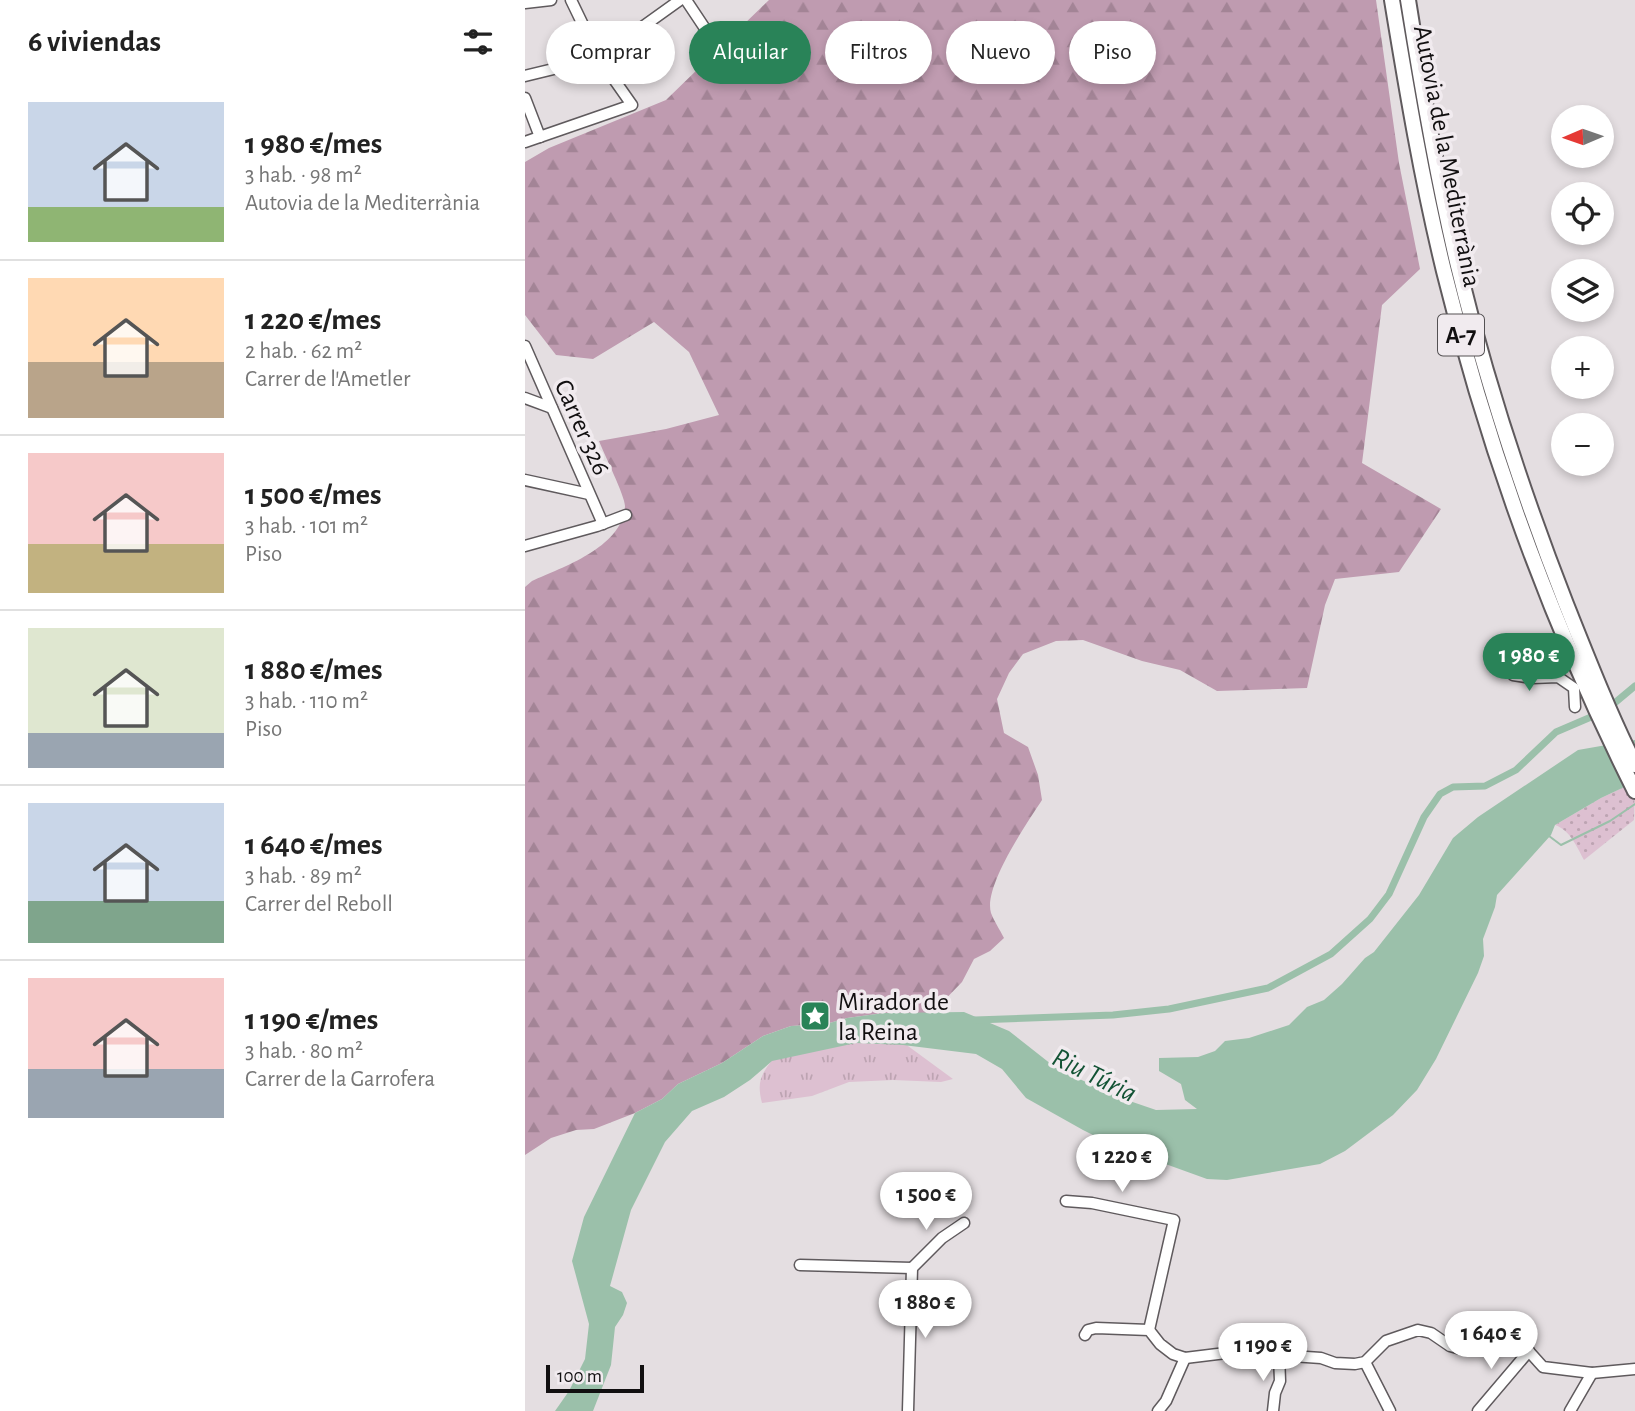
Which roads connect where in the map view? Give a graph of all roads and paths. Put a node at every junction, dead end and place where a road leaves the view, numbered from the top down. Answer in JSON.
{"nodes":[{"id":1,"x":551,"y":0,"type":"edge"},
{"id":2,"x":571,"y":0,"type":"edge"},
{"id":3,"x":680,"y":0,"type":"edge"},
{"id":4,"x":686,"y":0,"type":"edge"},
{"id":5,"x":1392,"y":0,"type":"edge"},
{"id":6,"x":1408,"y":0,"type":"edge"},
{"id":7,"x":525,"y":4,"type":"edge"},
{"id":8,"x":581,"y":21,"type":"edge"},
{"id":9,"x":651,"y":21,"type":"edge"},
{"id":10,"x":700,"y":21,"type":"edge"},
{"id":11,"x":546,"y":71,"type":"edge"},
{"id":12,"x":525,"y":76,"type":"edge"},
{"id":13,"x":618,"y":84,"type":"edge"},
{"id":14,"x":525,"y":98,"type":"edge"},
{"id":15,"x":540,"y":137,"type":"junction"},
{"id":16,"x":525,"y":142,"type":"edge"},
{"id":17,"x":525,"y":346,"type":"edge"},
{"id":18,"x":525,"y":398,"type":"edge"},
{"id":19,"x":552,"y":408,"type":"junction"},
{"id":20,"x":525,"y":480,"type":"edge"},
{"id":21,"x":589,"y":494,"type":"junction"},
{"id":22,"x":626,"y":515,"type":"dead end"},
{"id":23,"x":603,"y":524,"type":"junction"},
{"id":24,"x":525,"y":546,"type":"edge"},
{"id":25,"x":1580,"y":655,"type":"junction"},
{"id":26,"x":1505,"y":664,"type":"dead end"},
{"id":27,"x":1576,"y":707,"type":"dead end"},
{"id":28,"x":1635,"y":765,"type":"edge"},
{"id":29,"x":1635,"y":792,"type":"edge"},
{"id":30,"x":1066,"y":1201,"type":"dead end"},
{"id":31,"x":964,"y":1223,"type":"dead end"},
{"id":32,"x":800,"y":1265,"type":"dead end"},
{"id":33,"x":912,"y":1268,"type":"junction"},
{"id":34,"x":1149,"y":1330,"type":"junction"},
{"id":35,"x":1085,"y":1335,"type":"dead end"},
{"id":36,"x":1529,"y":1351,"type":"junction"},
{"id":37,"x":1279,"y":1355,"type":"junction"},
{"id":38,"x":1185,"y":1358,"type":"junction"},
{"id":39,"x":1365,"y":1362,"type":"junction"},
{"id":40,"x":1635,"y":1369,"type":"edge"},
{"id":41,"x":1593,"y":1373,"type":"junction"},
{"id":42,"x":908,"y":1411,"type":"edge"},
{"id":43,"x":1159,"y":1411,"type":"edge"},
{"id":44,"x":1273,"y":1411,"type":"edge"},
{"id":45,"x":1390,"y":1411,"type":"edge"},
{"id":46,"x":1478,"y":1411,"type":"edge"},
{"id":47,"x":1570,"y":1411,"type":"edge"}],
"edges":[{"from":1,"to":7,"type":"street"},
{"from":2,"to":8,"type":"street"},
{"from":3,"to":9,"type":"street"},
{"from":4,"to":10,"type":"street"},
{"from":5,"to":25,"type":"highway","name":"Autovia de la Mediterrània","number":"A-7"},
{"from":6,"to":25,"type":"highway","name":"Autovia de la Mediterrània","number":"A-7"},
{"from":11,"to":12,"type":"street"},
{"from":13,"to":15,"type":"street"},
{"from":14,"to":15,"type":"street"},
{"from":15,"to":16,"type":"street"},
{"from":17,"to":19,"type":"street","name":"Carrer 326"},
{"from":18,"to":19,"type":"street"},
{"from":19,"to":21,"type":"street","name":"Carrer 326"},
{"from":20,"to":21,"type":"street"},
{"from":21,"to":23,"type":"street","name":"Carrer 326"},
{"from":22,"to":23,"type":"street"},
{"from":23,"to":24,"type":"street"},
{"from":25,"to":28,"type":"highway","name":"Autovia de la Mediterrània","number":"A-7"},
{"from":25,"to":29,"type":"highway","name":"Autovia de la Mediterrània","number":"A-7"},
{"from":26,"to":27,"type":"street"},
{"from":30,"to":34,"type":"street"},
{"from":31,"to":33,"type":"street"},
{"from":32,"to":33,"type":"street"},
{"from":33,"to":42,"type":"street"},
{"from":34,"to":35,"type":"street"},
{"from":34,"to":38,"type":"street"},
{"from":36,"to":39,"type":"street"},
{"from":36,"to":41,"type":"street"},
{"from":36,"to":46,"type":"street"},
{"from":37,"to":38,"type":"street"},
{"from":37,"to":39,"type":"street"},
{"from":37,"to":44,"type":"street"},
{"from":38,"to":43,"type":"street"},
{"from":39,"to":45,"type":"street"},
{"from":40,"to":41,"type":"street"},
{"from":41,"to":47,"type":"street"}]}
